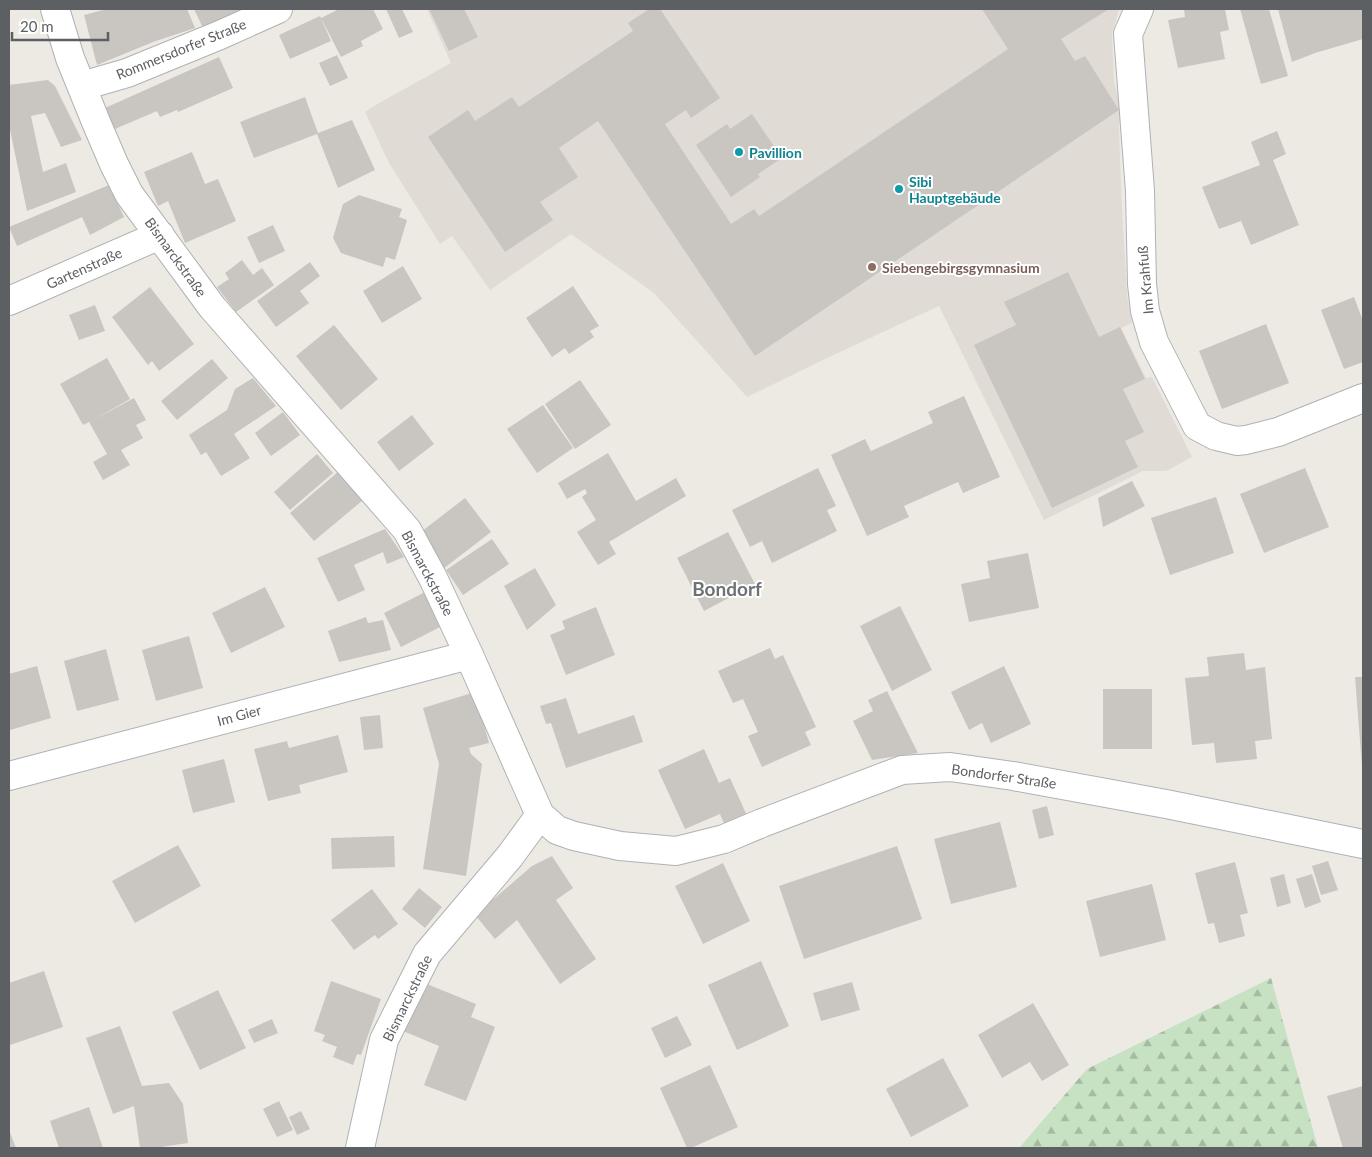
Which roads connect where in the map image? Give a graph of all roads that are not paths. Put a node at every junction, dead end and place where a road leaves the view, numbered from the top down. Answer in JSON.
{"nodes":[{"id":1,"x":55,"y":9,"type":"edge"},
{"id":2,"x":278,"y":9,"type":"edge"},
{"id":3,"x":1139,"y":9,"type":"edge"},
{"id":4,"x":82,"y":86,"type":"junction"},
{"id":5,"x":160,"y":235,"type":"junction"},
{"id":6,"x":9,"y":300,"type":"edge"},
{"id":7,"x":1363,"y":398,"type":"edge"},
{"id":8,"x":469,"y":655,"type":"junction"},
{"id":9,"x":9,"y":776,"type":"edge"},
{"id":10,"x":540,"y":815,"type":"junction"},
{"id":11,"x":1363,"y":844,"type":"edge"},
{"id":12,"x":360,"y":1148,"type":"edge"}],
"edges":[{"from":1,"to":4,"type":"street","name":"Bismarckstraße"},
{"from":2,"to":4,"type":"street","name":"Rommersdorfer Straße"},
{"from":3,"to":7,"type":"street","name":"Im Krahfuß"},
{"from":4,"to":5,"type":"street","name":"Bismarckstraße"},
{"from":5,"to":6,"type":"street","name":"Gartenstraße"},
{"from":5,"to":8,"type":"street","name":"Bismarckstraße"},
{"from":8,"to":9,"type":"street","name":"Im Gier"},
{"from":8,"to":10,"type":"street","name":"Bismarckstraße"},
{"from":10,"to":11,"type":"street","name":"Bondorfer Straße"},
{"from":10,"to":12,"type":"street","name":"Bismarckstraße"}]}
